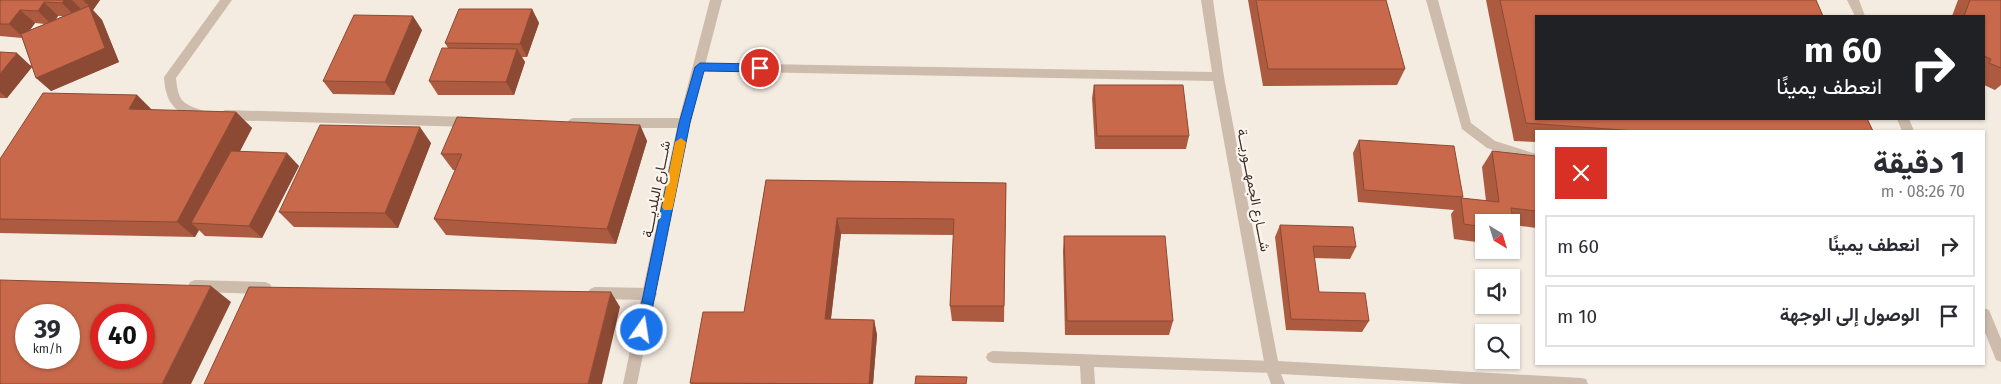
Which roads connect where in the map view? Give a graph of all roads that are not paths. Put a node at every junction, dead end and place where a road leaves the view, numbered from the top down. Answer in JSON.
{"nodes":[{"id":1,"x":226,"y":0,"type":"edge"},
{"id":2,"x":716,"y":0,"type":"edge"},
{"id":3,"x":1207,"y":0,"type":"edge"},
{"id":4,"x":1432,"y":0,"type":"edge"},
{"id":5,"x":1854,"y":0,"type":"edge"},
{"id":6,"x":1860,"y":15,"type":"edge"},
{"id":7,"x":700,"y":67,"type":"junction"},
{"id":8,"x":1218,"y":77,"type":"junction"},
{"id":9,"x":486,"y":122,"type":"edge"},
{"id":10,"x":565,"y":123,"type":"edge"},
{"id":11,"x":684,"y":123,"type":"junction"},
{"id":12,"x":1535,"y":159,"type":"edge"},
{"id":13,"x":184,"y":286,"type":"edge"},
{"id":14,"x":274,"y":288,"type":"edge"},
{"id":15,"x":581,"y":293,"type":"edge"},
{"id":16,"x":650,"y":294,"type":"junction"},
{"id":17,"x":1985,"y":316,"type":"edge"},
{"id":18,"x":2001,"y":356,"type":"edge"},
{"id":19,"x":993,"y":357,"type":"dead end"},
{"id":20,"x":1087,"y":360,"type":"junction"},
{"id":21,"x":1272,"y":367,"type":"junction"},
{"id":22,"x":630,"y":384,"type":"edge"},
{"id":23,"x":1088,"y":384,"type":"edge"},
{"id":24,"x":1278,"y":384,"type":"edge"},
{"id":25,"x":1581,"y":384,"type":"edge"}],
"edges":[{"from":1,"to":9,"type":"street"},
{"from":2,"to":7,"type":"street","name":"شــــارع البلديــــة"},
{"from":3,"to":8,"type":"street","name":"شــــارع الجمهـــوريـــة"},
{"from":4,"to":12,"type":"street"},
{"from":5,"to":6,"type":"street"},
{"from":7,"to":8,"type":"street"},
{"from":7,"to":11,"type":"street","name":"شــــارع البلديــــة"},
{"from":8,"to":21,"type":"street","name":"شــــارع الجمهـــوريـــة"},
{"from":10,"to":11,"type":"street"},
{"from":11,"to":16,"type":"street","name":"شــــارع البلديــــة"},
{"from":13,"to":14,"type":"street"},
{"from":15,"to":16,"type":"street"},
{"from":16,"to":22,"type":"street","name":"شــــارع البلديــــة"},
{"from":17,"to":18,"type":"street"},
{"from":19,"to":20,"type":"street"},
{"from":20,"to":21,"type":"street"},
{"from":20,"to":23,"type":"street"},
{"from":21,"to":24,"type":"street","name":"شــــارع الجمهـــوريـــة"},
{"from":21,"to":25,"type":"street"}]}
